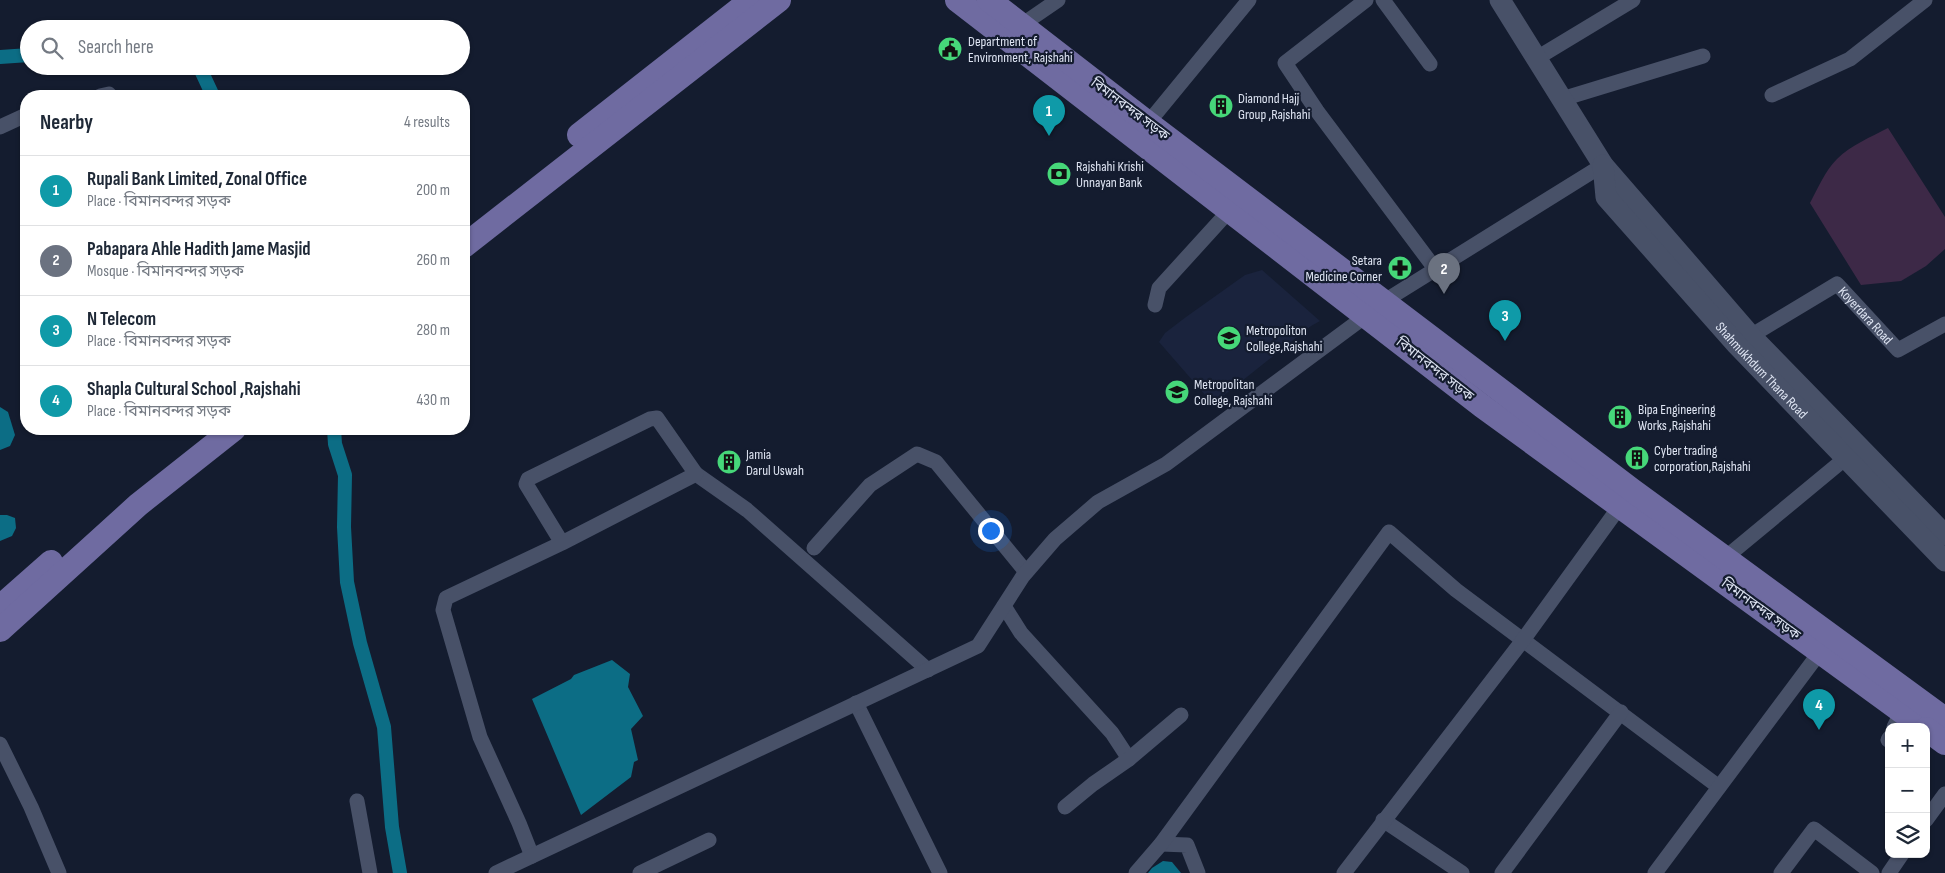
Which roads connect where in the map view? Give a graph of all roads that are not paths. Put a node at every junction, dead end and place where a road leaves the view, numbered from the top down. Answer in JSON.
{"nodes":[{"id":1,"x":751,"y":0,"type":"edge"},
{"id":2,"x":779,"y":0,"type":"edge"},
{"id":3,"x":957,"y":0,"type":"edge"},
{"id":4,"x":989,"y":0,"type":"edge"},
{"id":5,"x":1058,"y":0,"type":"edge"},
{"id":6,"x":1250,"y":0,"type":"edge"},
{"id":7,"x":1366,"y":0,"type":"edge"},
{"id":8,"x":1383,"y":0,"type":"edge"},
{"id":9,"x":1500,"y":0,"type":"edge"},
{"id":10,"x":1633,"y":0,"type":"edge"},
{"id":11,"x":1925,"y":0,"type":"edge"},
{"id":12,"x":1020,"y":26,"type":"junction"},
{"id":13,"x":1703,"y":56,"type":"dead end"},
{"id":14,"x":1537,"y":58,"type":"junction"},
{"id":15,"x":1430,"y":64,"type":"dead end"},
{"id":16,"x":1772,"y":95,"type":"dead end"},
{"id":17,"x":1562,"y":99,"type":"junction"},
{"id":18,"x":20,"y":118,"type":"edge"},
{"id":19,"x":1148,"y":124,"type":"junction"},
{"id":20,"x":0,"y":127,"type":"edge"},
{"id":21,"x":1603,"y":165,"type":"junction"},
{"id":22,"x":1229,"y":210,"type":"junction"},
{"id":23,"x":470,"y":221,"type":"edge"},
{"id":24,"x":470,"y":241,"type":"edge"},
{"id":25,"x":1436,"y":270,"type":"junction"},
{"id":26,"x":1154,"y":305,"type":"dead end"},
{"id":27,"x":1375,"y":309,"type":"junction"},
{"id":28,"x":1945,"y":324,"type":"edge"},
{"id":29,"x":1744,"y":341,"type":"junction"},
{"id":30,"x":200,"y":435,"type":"edge"},
{"id":31,"x":226,"y":435,"type":"edge"},
{"id":32,"x":1852,"y":453,"type":"junction"},
{"id":33,"x":696,"y":474,"type":"junction"},
{"id":34,"x":1620,"y":506,"type":"junction"},
{"id":35,"x":1945,"y":534,"type":"edge"},
{"id":36,"x":562,"y":543,"type":"junction"},
{"id":37,"x":814,"y":548,"type":"dead end"},
{"id":38,"x":1725,"y":558,"type":"junction"},
{"id":39,"x":1945,"y":561,"type":"edge"},
{"id":40,"x":1026,"y":572,"type":"junction"},
{"id":41,"x":1004,"y":606,"type":"junction"},
{"id":42,"x":0,"y":607,"type":"edge"},
{"id":43,"x":0,"y":630,"type":"edge"},
{"id":44,"x":1523,"y":640,"type":"junction"},
{"id":45,"x":1820,"y":652,"type":"junction"},
{"id":46,"x":928,"y":670,"type":"junction"},
{"id":47,"x":856,"y":703,"type":"junction"},
{"id":48,"x":1621,"y":712,"type":"junction"},
{"id":49,"x":1181,"y":715,"type":"dead end"},
{"id":50,"x":1945,"y":719,"type":"edge"},
{"id":51,"x":1887,"y":723,"type":"edge"},
{"id":52,"x":1930,"y":733,"type":"edge"},
{"id":53,"x":1945,"y":743,"type":"edge"},
{"id":54,"x":0,"y":744,"type":"edge"},
{"id":55,"x":1129,"y":759,"type":"junction"},
{"id":56,"x":1719,"y":787,"type":"junction"},
{"id":57,"x":1945,"y":794,"type":"edge"},
{"id":58,"x":357,"y":801,"type":"dead end"},
{"id":59,"x":1065,"y":807,"type":"dead end"},
{"id":60,"x":1930,"y":815,"type":"edge"},
{"id":61,"x":1383,"y":820,"type":"junction"},
{"id":62,"x":709,"y":840,"type":"dead end"},
{"id":63,"x":1161,"y":844,"type":"junction"},
{"id":64,"x":532,"y":856,"type":"junction"},
{"id":65,"x":1899,"y":858,"type":"edge"},
{"id":66,"x":59,"y":873,"type":"edge"},
{"id":67,"x":370,"y":873,"type":"edge"},
{"id":68,"x":496,"y":873,"type":"edge"},
{"id":69,"x":640,"y":873,"type":"edge"},
{"id":70,"x":940,"y":873,"type":"edge"},
{"id":71,"x":1136,"y":873,"type":"edge"},
{"id":72,"x":1198,"y":873,"type":"edge"},
{"id":73,"x":1344,"y":873,"type":"edge"},
{"id":74,"x":1462,"y":873,"type":"edge"},
{"id":75,"x":1502,"y":873,"type":"edge"},
{"id":76,"x":1655,"y":873,"type":"edge"},
{"id":77,"x":1781,"y":873,"type":"edge"},
{"id":78,"x":1872,"y":873,"type":"edge"},
{"id":79,"x":1889,"y":873,"type":"edge"}],
"edges":[{"from":1,"to":23,"type":"main road"},
{"from":2,"to":24,"type":"main road"},
{"from":3,"to":22,"type":"main road","name":"বিমানবন্দর সড়ক"},
{"from":4,"to":12,"type":"main road","name":"বিমানবন্দর সড়ক"},
{"from":5,"to":12,"type":"street"},
{"from":6,"to":19,"type":"street"},
{"from":7,"to":25,"type":"street"},
{"from":8,"to":15,"type":"street"},
{"from":9,"to":14,"type":"main road","name":"Shahmukhdum Thana Road"},
{"from":10,"to":14,"type":"street"},
{"from":11,"to":16,"type":"street"},
{"from":12,"to":19,"type":"main road","name":"বিমানবন্দর সড়ক"},
{"from":13,"to":17,"type":"street"},
{"from":14,"to":17,"type":"main road","name":"Shahmukhdum Thana Road"},
{"from":17,"to":21,"type":"main road","name":"Shahmukhdum Thana Road"},
{"from":18,"to":20,"type":"street"},
{"from":19,"to":27,"type":"main road","name":"বিমানবন্দর সড়ক"},
{"from":21,"to":25,"type":"street"},
{"from":21,"to":29,"type":"main road","name":"Shahmukhdum Thana Road"},
{"from":22,"to":26,"type":"street"},
{"from":22,"to":27,"type":"main road","name":"বিমানবন্দর সড়ক"},
{"from":25,"to":27,"type":"street"},
{"from":27,"to":34,"type":"main road","name":"বিমানবন্দর সড়ক"},
{"from":27,"to":38,"type":"main road","name":"বিমানবন্দর সড়ক"},
{"from":27,"to":40,"type":"street"},
{"from":28,"to":29,"type":"street","name":"Koyerdara Road"},
{"from":29,"to":32,"type":"main road","name":"Shahmukhdum Thana Road"},
{"from":30,"to":42,"type":"main road"},
{"from":31,"to":43,"type":"main road"},
{"from":32,"to":35,"type":"main road","name":"Shahmukhdum Thana Road"},
{"from":32,"to":38,"type":"street"},
{"from":32,"to":39,"type":"main road","name":"Shahmukhdum Thana Road"},
{"from":33,"to":36,"type":"street"},
{"from":33,"to":36,"type":"street"},
{"from":33,"to":46,"type":"street"},
{"from":34,"to":44,"type":"street"},
{"from":34,"to":45,"type":"main road","name":"বিমানবন্দর সড়ক"},
{"from":36,"to":64,"type":"street"},
{"from":37,"to":40,"type":"street"},
{"from":38,"to":50,"type":"main road","name":"বিমানবন্দর সড়ক"},
{"from":40,"to":41,"type":"street"},
{"from":41,"to":46,"type":"street"},
{"from":41,"to":55,"type":"street"},
{"from":44,"to":48,"type":"street"},
{"from":44,"to":61,"type":"street"},
{"from":44,"to":63,"type":"street"},
{"from":45,"to":51,"type":"main road","name":"বিমানবন্দর সড়ক"},
{"from":45,"to":56,"type":"street"},
{"from":46,"to":47,"type":"street"},
{"from":47,"to":64,"type":"street"},
{"from":47,"to":70,"type":"street"},
{"from":48,"to":56,"type":"street"},
{"from":48,"to":75,"type":"street"},
{"from":49,"to":55,"type":"street"},
{"from":52,"to":53,"type":"main road"},
{"from":54,"to":66,"type":"street"},
{"from":55,"to":59,"type":"street"},
{"from":56,"to":76,"type":"street"},
{"from":57,"to":60,"type":"street"},
{"from":58,"to":67,"type":"street"},
{"from":61,"to":73,"type":"street"},
{"from":61,"to":74,"type":"street"},
{"from":62,"to":69,"type":"street"},
{"from":63,"to":71,"type":"street"},
{"from":63,"to":72,"type":"street"},
{"from":64,"to":68,"type":"street"},
{"from":65,"to":79,"type":"street"},
{"from":77,"to":78,"type":"street"}]}
